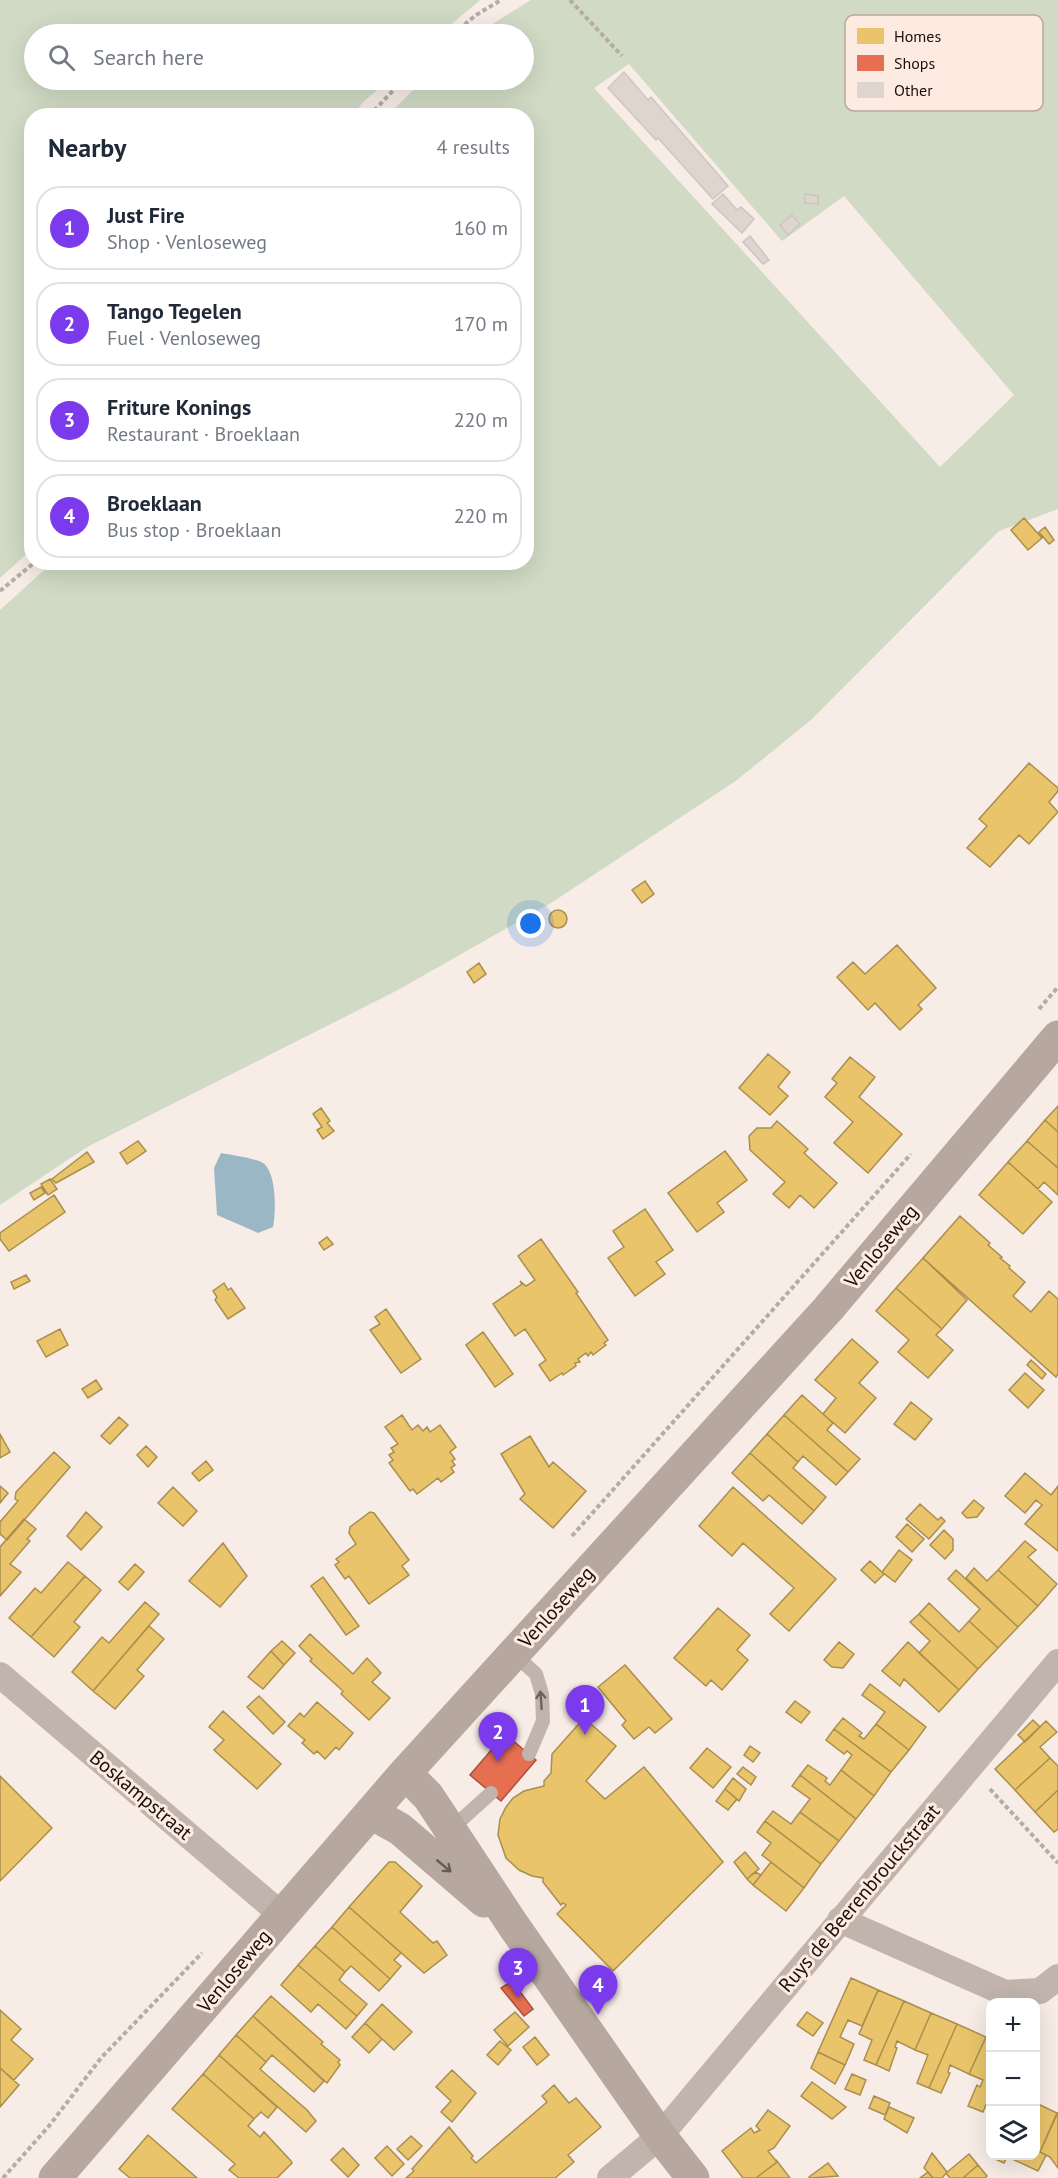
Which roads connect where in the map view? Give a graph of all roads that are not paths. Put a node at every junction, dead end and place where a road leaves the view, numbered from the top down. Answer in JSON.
{"nodes":[{"id":1,"x":1058,"y":1037,"type":"edge"},
{"id":2,"x":513,"y":1654,"type":"junction"},
{"id":3,"x":1058,"y":1662,"type":"edge"},
{"id":4,"x":0,"y":1675,"type":"edge"},
{"id":5,"x":529,"y":1754,"type":"dead end"},
{"id":6,"x":405,"y":1773,"type":"junction"},
{"id":7,"x":491,"y":1793,"type":"dead end"},
{"id":8,"x":371,"y":1813,"type":"junction"},
{"id":9,"x":450,"y":1830,"type":"junction"},
{"id":10,"x":282,"y":1915,"type":"junction"},
{"id":11,"x":840,"y":1920,"type":"junction"},
{"id":12,"x":513,"y":1925,"type":"junction"},
{"id":13,"x":1058,"y":1977,"type":"edge"},
{"id":14,"x":660,"y":2136,"type":"junction"},
{"id":15,"x":55,"y":2178,"type":"edge"},
{"id":16,"x":610,"y":2178,"type":"edge"},
{"id":17,"x":693,"y":2178,"type":"edge"}],
"edges":[{"from":1,"to":2,"type":"main road","name":"Venloseweg"},
{"from":5,"to":2,"type":"lane","one_way":true},
{"from":2,"to":6,"type":"main road","name":"Venloseweg"},
{"from":3,"to":11,"type":"street","name":"Ruys de Beerenbrouckstraat"},
{"from":4,"to":10,"type":"street","name":"Boskampstraat"},
{"from":6,"to":8,"type":"main road","name":"Venloseweg"},
{"from":6,"to":9,"type":"main road"},
{"from":7,"to":9,"type":"lane"},
{"from":8,"to":10,"type":"main road","name":"Venloseweg"},
{"from":8,"to":12,"type":"main road","one_way":true},
{"from":9,"to":12,"type":"main road"},
{"from":10,"to":15,"type":"main road","name":"Venloseweg"},
{"from":11,"to":13,"type":"street"},
{"from":11,"to":14,"type":"street","name":"Ruys de Beerenbrouckstraat"},
{"from":12,"to":14,"type":"main road"},
{"from":14,"to":16,"type":"street","name":"Ruys de Beerenbrouckstraat"},
{"from":14,"to":17,"type":"main road"}]}
